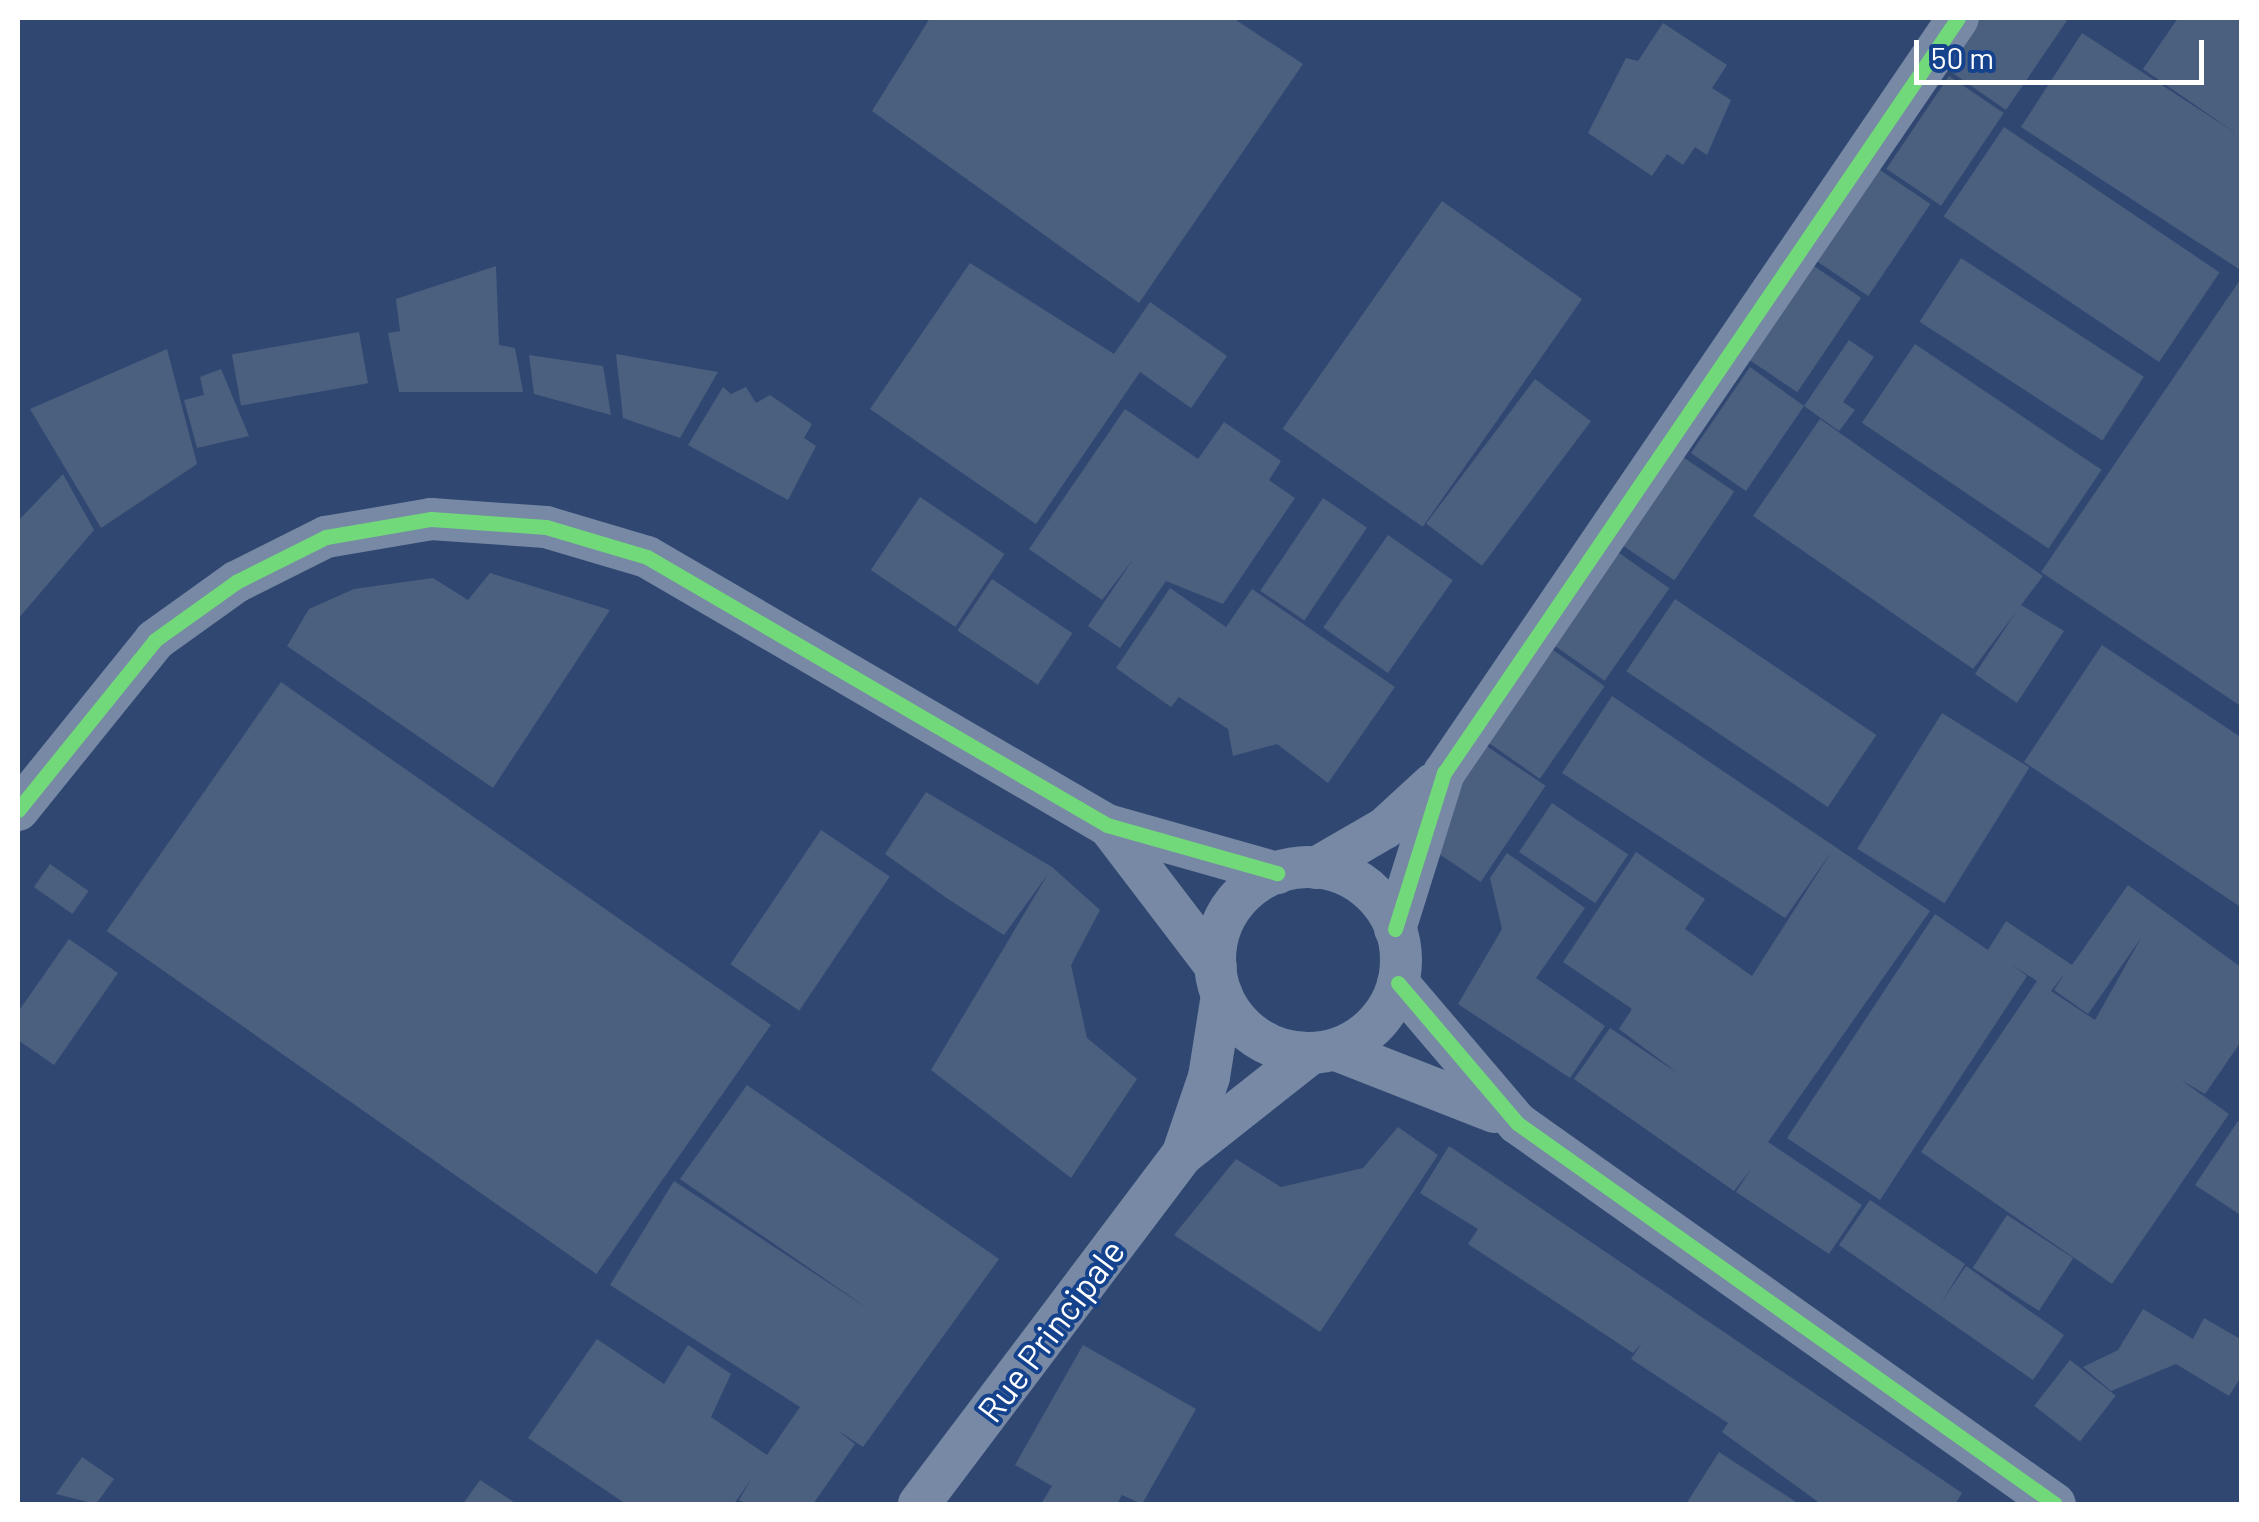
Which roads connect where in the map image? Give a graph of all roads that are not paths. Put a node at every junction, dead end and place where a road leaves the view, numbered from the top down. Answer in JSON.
{"nodes":[{"id":1,"x":1958,"y":18,"type":"edge"},
{"id":2,"x":1444,"y":773,"type":"junction"},
{"id":3,"x":18,"y":810,"type":"edge"},
{"id":4,"x":1108,"y":825,"type":"junction"},
{"id":5,"x":1296,"y":870,"type":"junction"},
{"id":6,"x":1395,"y":929,"type":"junction"},
{"id":7,"x":1219,"y":981,"type":"junction"},
{"id":8,"x":1398,"y":983,"type":"junction"},
{"id":9,"x":1323,"y":1052,"type":"junction"},
{"id":10,"x":1517,"y":1124,"type":"junction"},
{"id":11,"x":1182,"y":1155,"type":"junction"},
{"id":12,"x":919,"y":1504,"type":"edge"},
{"id":13,"x":2055,"y":1504,"type":"edge"}],
"edges":[{"from":1,"to":2,"type":"street"},
{"from":2,"to":5,"type":"street"},
{"from":2,"to":6,"type":"street"},
{"from":3,"to":4,"type":"street"},
{"from":4,"to":5,"type":"street"},
{"from":4,"to":7,"type":"street"},
{"from":5,"to":6,"type":"street"},
{"from":5,"to":7,"type":"street"},
{"from":6,"to":8,"type":"street"},
{"from":7,"to":9,"type":"street"},
{"from":7,"to":11,"type":"street","name":"Rue Principale"},
{"from":8,"to":9,"type":"street"},
{"from":8,"to":10,"type":"street"},
{"from":9,"to":10,"type":"street"},
{"from":9,"to":11,"type":"street","name":"Rue Principale"},
{"from":10,"to":13,"type":"street"},
{"from":11,"to":12,"type":"street","name":"Rue Principale"}]}
